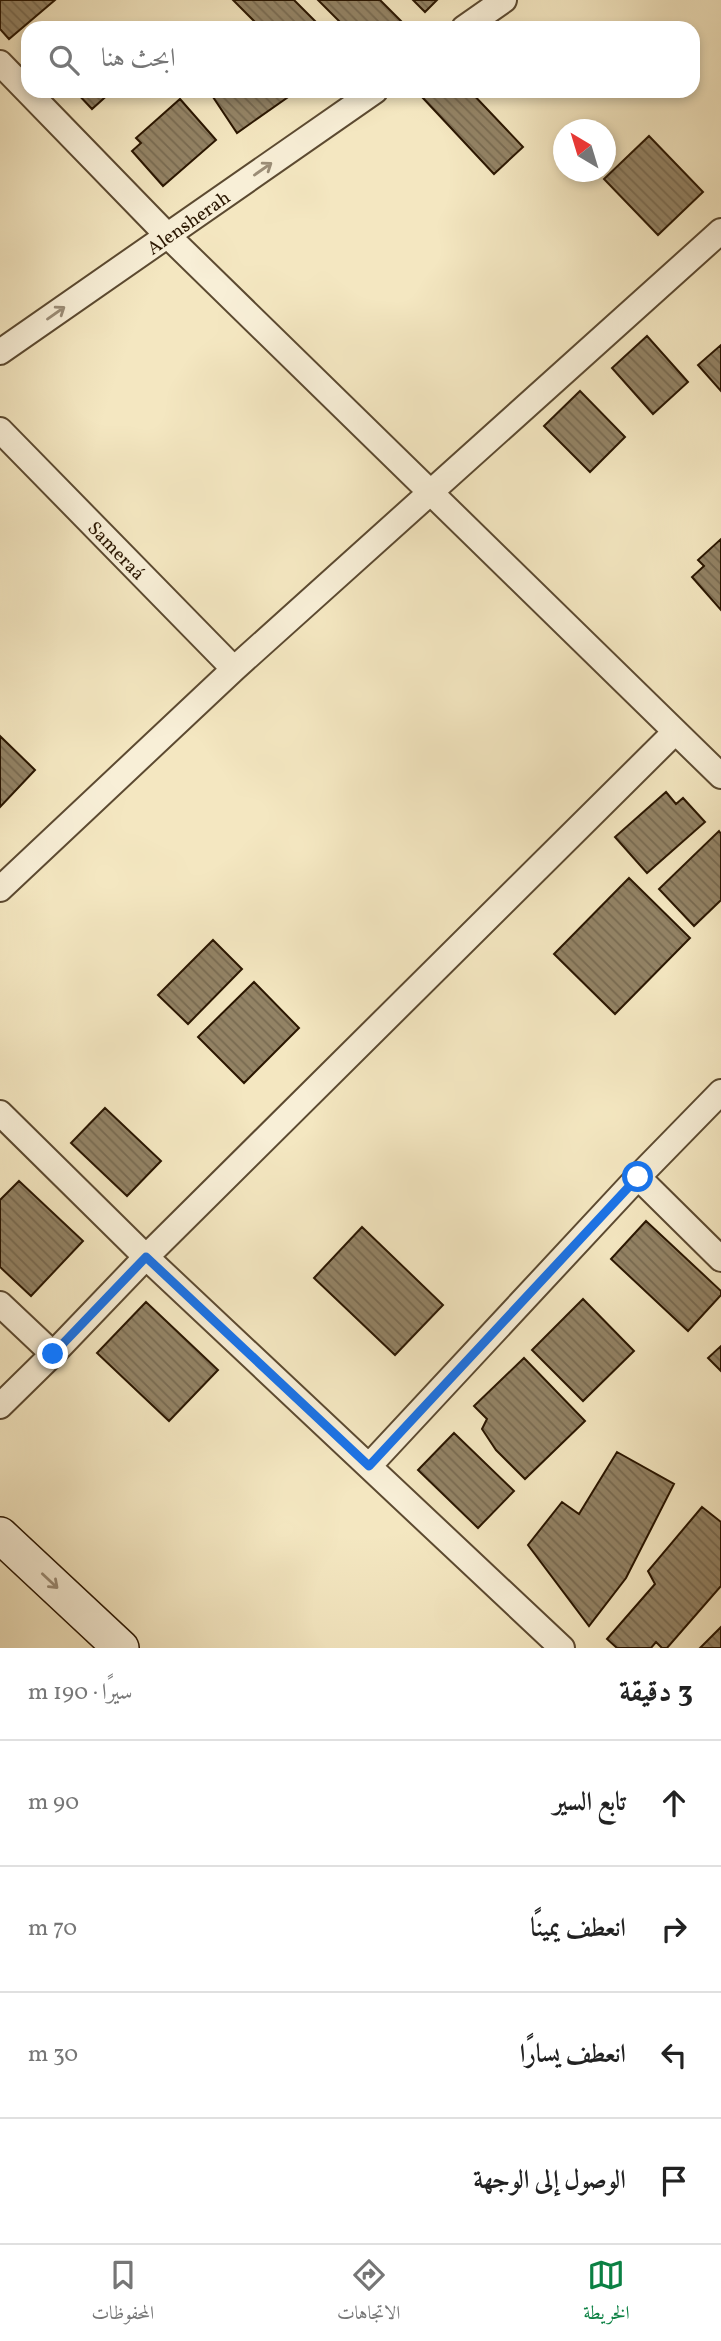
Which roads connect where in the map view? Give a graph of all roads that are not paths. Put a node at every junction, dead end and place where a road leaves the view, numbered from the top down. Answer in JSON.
{"nodes":[{"id":1,"x":504,"y":0,"type":"edge"},
{"id":2,"x":474,"y":21,"type":"edge"},
{"id":3,"x":0,"y":62,"type":"edge"},
{"id":4,"x":21,"y":84,"type":"edge"},
{"id":5,"x":35,"y":98,"type":"edge"},
{"id":6,"x":365,"y":98,"type":"edge"},
{"id":7,"x":721,"y":231,"type":"edge"},
{"id":8,"x":168,"y":236,"type":"junction"},
{"id":9,"x":0,"y":352,"type":"edge"},
{"id":10,"x":0,"y":430,"type":"edge"},
{"id":11,"x":432,"y":493,"type":"junction"},
{"id":12,"x":234,"y":670,"type":"junction"},
{"id":13,"x":675,"y":732,"type":"junction"},
{"id":14,"x":721,"y":776,"type":"edge"},
{"id":15,"x":0,"y":889,"type":"edge"},
{"id":16,"x":721,"y":1092,"type":"edge"},
{"id":17,"x":0,"y":1113,"type":"edge"},
{"id":18,"x":638,"y":1177,"type":"junction"},
{"id":19,"x":146,"y":1257,"type":"junction"},
{"id":20,"x":721,"y":1259,"type":"edge"},
{"id":21,"x":0,"y":1304,"type":"edge"},
{"id":22,"x":53,"y":1354,"type":"junction"},
{"id":23,"x":0,"y":1406,"type":"edge"},
{"id":24,"x":369,"y":1466,"type":"junction"},
{"id":25,"x":0,"y":1535,"type":"edge"},
{"id":26,"x":121,"y":1648,"type":"edge"},
{"id":27,"x":562,"y":1648,"type":"edge"}],
"edges":[{"from":1,"to":2,"type":"street"},
{"from":3,"to":4,"type":"street"},
{"from":5,"to":8,"type":"street"},
{"from":8,"to":6,"type":"street","name":"Alensherah","one_way":true},
{"from":7,"to":11,"type":"street"},
{"from":9,"to":8,"type":"street","name":"Alensherah","one_way":true},
{"from":8,"to":11,"type":"street"},
{"from":10,"to":12,"type":"street","name":"Sameraá"},
{"from":11,"to":12,"type":"street"},
{"from":11,"to":13,"type":"street"},
{"from":12,"to":15,"type":"street"},
{"from":13,"to":14,"type":"street"},
{"from":13,"to":19,"type":"street"},
{"from":16,"to":18,"type":"street"},
{"from":17,"to":19,"type":"street"},
{"from":18,"to":20,"type":"street"},
{"from":18,"to":24,"type":"street"},
{"from":19,"to":22,"type":"street"},
{"from":19,"to":24,"type":"street"},
{"from":21,"to":22,"type":"street"},
{"from":22,"to":23,"type":"street"},
{"from":24,"to":27,"type":"street"},
{"from":25,"to":26,"type":"main road","one_way":true}]}
